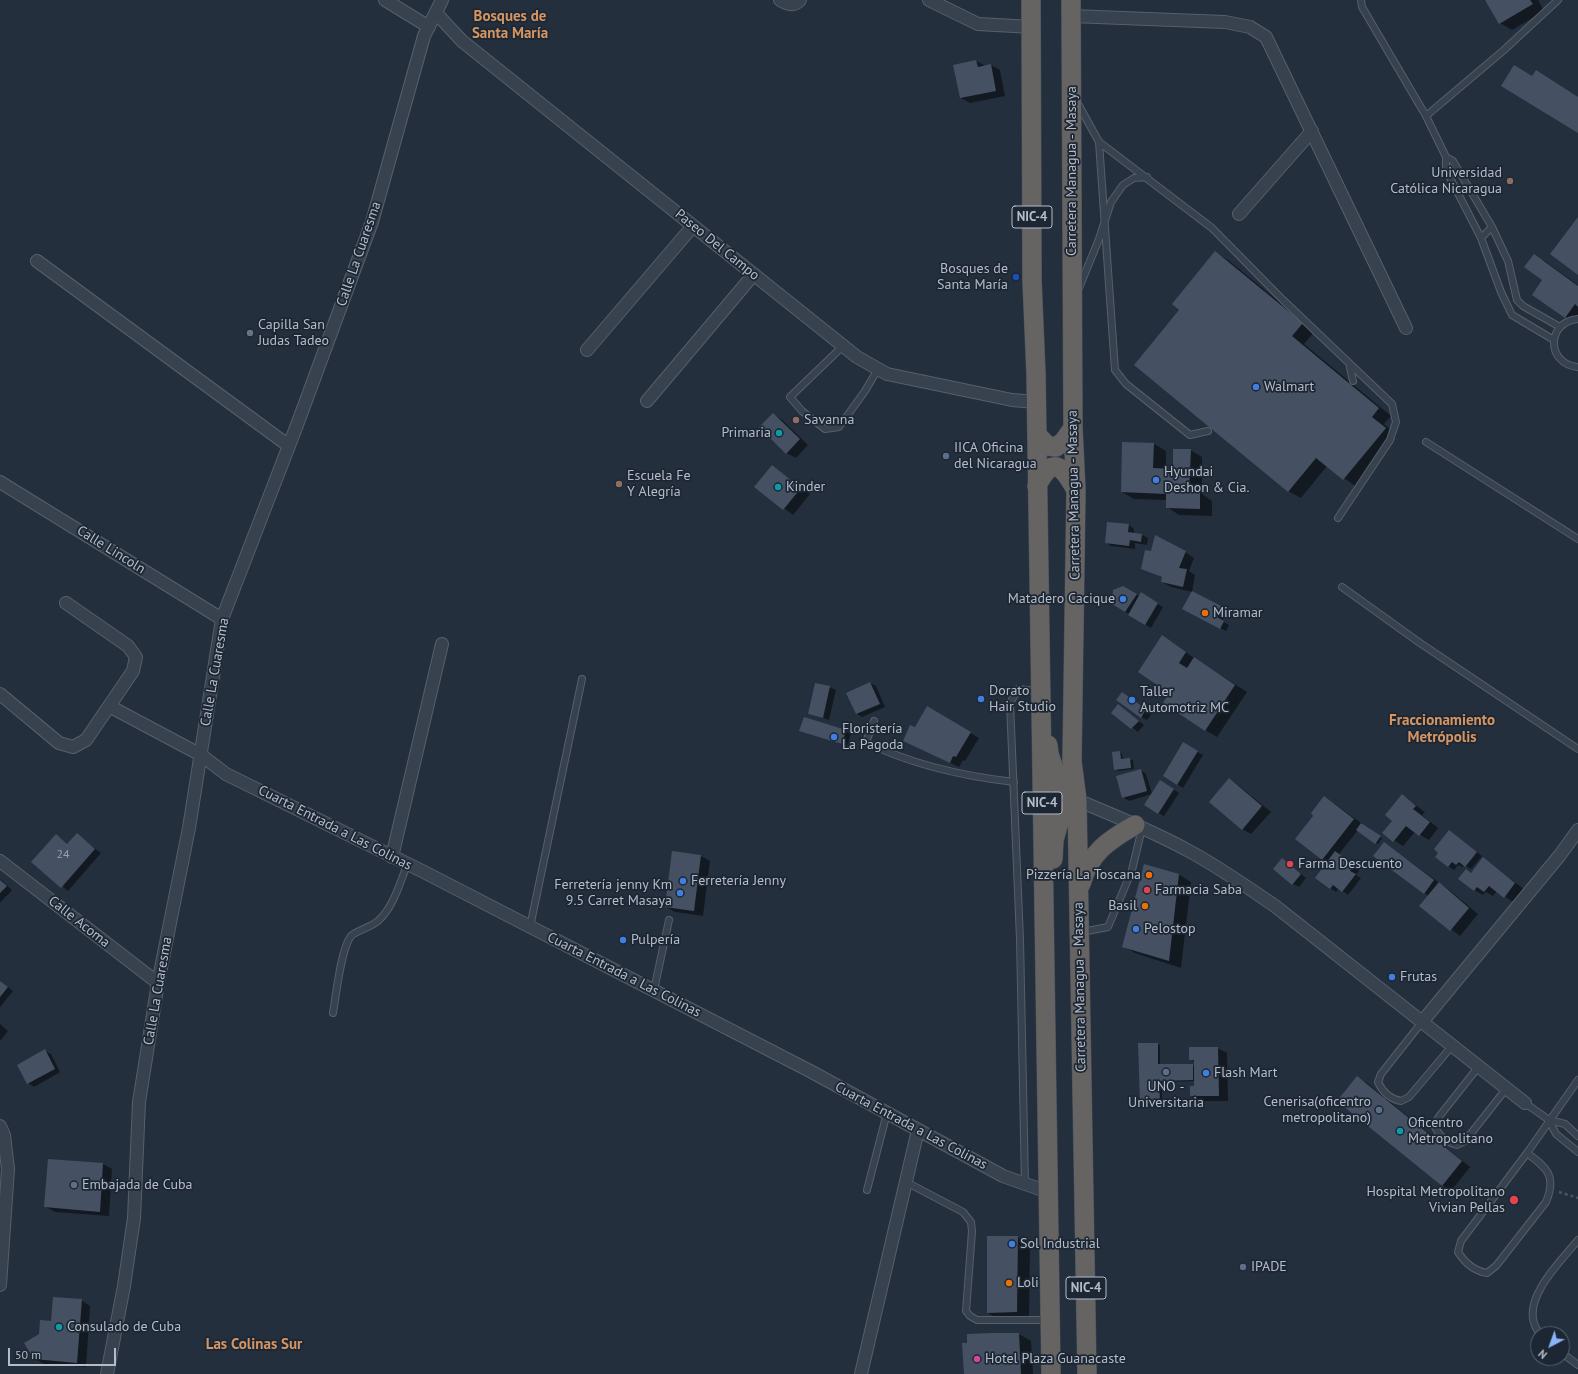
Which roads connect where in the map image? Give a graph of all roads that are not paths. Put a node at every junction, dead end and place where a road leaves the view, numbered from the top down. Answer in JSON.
{"nodes":[{"id":1,"x":385,"y":0,"type":"edge"},
{"id":2,"x":442,"y":0,"type":"edge"},
{"id":3,"x":780,"y":0,"type":"edge"},
{"id":4,"x":800,"y":0,"type":"edge"},
{"id":5,"x":929,"y":0,"type":"edge"},
{"id":6,"x":1031,"y":0,"type":"edge"},
{"id":7,"x":1361,"y":0,"type":"edge"},
{"id":8,"x":1558,"y":0,"type":"edge"},
{"id":9,"x":1071,"y":8,"type":"edge"},
{"id":10,"x":436,"y":13,"type":"junction"},
{"id":11,"x":429,"y":27,"type":"junction"},
{"id":12,"x":1032,"y":27,"type":"junction"},
{"id":13,"x":1071,"y":91,"type":"junction"},
{"id":14,"x":1426,"y":116,"type":"junction"},
{"id":15,"x":1312,"y":132,"type":"junction"},
{"id":16,"x":1100,"y":142,"type":"junction"},
{"id":17,"x":1446,"y":158,"type":"junction"},
{"id":18,"x":1147,"y":177,"type":"junction"},
{"id":19,"x":1473,"y":195,"type":"junction"},
{"id":20,"x":1463,"y":203,"type":"junction"},
{"id":21,"x":1239,"y":214,"type":"dead end"},
{"id":22,"x":1105,"y":221,"type":"junction"},
{"id":23,"x":693,"y":226,"type":"junction"},
{"id":24,"x":1492,"y":227,"type":"junction"},
{"id":25,"x":1481,"y":238,"type":"junction"},
{"id":26,"x":37,"y":261,"type":"dead end"},
{"id":27,"x":754,"y":274,"type":"junction"},
{"id":28,"x":1517,"y":300,"type":"junction"},
{"id":29,"x":1072,"y":304,"type":"junction"},
{"id":30,"x":1507,"y":306,"type":"junction"},
{"id":31,"x":1578,"y":320,"type":"edge"},
{"id":32,"x":1560,"y":326,"type":"junction"},
{"id":33,"x":1406,"y":328,"type":"dead end"},
{"id":34,"x":1554,"y":340,"type":"junction"},
{"id":35,"x":843,"y":346,"type":"junction"},
{"id":36,"x":587,"y":350,"type":"dead end"},
{"id":37,"x":1349,"y":363,"type":"junction"},
{"id":38,"x":1578,"y":367,"type":"edge"},
{"id":39,"x":878,"y":369,"type":"junction"},
{"id":40,"x":1353,"y":381,"type":"dead end"},
{"id":41,"x":647,"y":401,"type":"dead end"},
{"id":42,"x":1036,"y":402,"type":"junction"},
{"id":43,"x":1073,"y":428,"type":"junction"},
{"id":44,"x":1208,"y":431,"type":"dead end"},
{"id":45,"x":1037,"y":435,"type":"junction"},
{"id":46,"x":1426,"y":442,"type":"dead end"},
{"id":47,"x":289,"y":446,"type":"junction"},
{"id":48,"x":0,"y":482,"type":"edge"},
{"id":49,"x":1037,"y":486,"type":"junction"},
{"id":50,"x":1076,"y":490,"type":"junction"},
{"id":51,"x":1338,"y":518,"type":"dead end"},
{"id":52,"x":1578,"y":539,"type":"edge"},
{"id":53,"x":1342,"y":588,"type":"dead end"},
{"id":54,"x":66,"y":603,"type":"dead end"},
{"id":55,"x":222,"y":619,"type":"junction"},
{"id":56,"x":442,"y":644,"type":"dead end"},
{"id":57,"x":582,"y":679,"type":"dead end"},
{"id":58,"x":1040,"y":692,"type":"junction"},
{"id":59,"x":0,"y":694,"type":"edge"},
{"id":60,"x":109,"y":706,"type":"junction"},
{"id":61,"x":874,"y":721,"type":"dead end"},
{"id":62,"x":1578,"y":749,"type":"edge"},
{"id":63,"x":201,"y":755,"type":"junction"},
{"id":64,"x":1014,"y":782,"type":"junction"},
{"id":65,"x":1077,"y":800,"type":"junction"},
{"id":66,"x":1139,"y":826,"type":"junction"},
{"id":67,"x":1578,"y":830,"type":"edge"},
{"id":68,"x":392,"y":857,"type":"junction"},
{"id":69,"x":0,"y":861,"type":"edge"},
{"id":70,"x":407,"y":865,"type":"junction"},
{"id":71,"x":1078,"y":899,"type":"junction"},
{"id":72,"x":669,"y":920,"type":"dead end"},
{"id":73,"x":1044,"y":924,"type":"junction"},
{"id":74,"x":530,"y":927,"type":"junction"},
{"id":75,"x":1079,"y":933,"type":"junction"},
{"id":76,"x":158,"y":983,"type":"junction"},
{"id":77,"x":654,"y":990,"type":"junction"},
{"id":78,"x":333,"y":1013,"type":"dead end"},
{"id":79,"x":1422,"y":1022,"type":"junction"},
{"id":80,"x":1452,"y":1046,"type":"junction"},
{"id":81,"x":1479,"y":1066,"type":"junction"},
{"id":82,"x":1578,"y":1080,"type":"edge"},
{"id":83,"x":1506,"y":1089,"type":"junction"},
{"id":84,"x":1525,"y":1104,"type":"joint"},
{"id":85,"x":887,"y":1113,"type":"junction"},
{"id":86,"x":1549,"y":1120,"type":"junction"},
{"id":87,"x":0,"y":1126,"type":"edge"},
{"id":88,"x":918,"y":1130,"type":"junction"},
{"id":89,"x":1578,"y":1136,"type":"edge"},
{"id":90,"x":1578,"y":1152,"type":"edge"},
{"id":91,"x":1527,"y":1153,"type":"junction"},
{"id":92,"x":906,"y":1182,"type":"junction"},
{"id":93,"x":1025,"y":1184,"type":"junction"},
{"id":94,"x":867,"y":1190,"type":"dead end"},
{"id":95,"x":1048,"y":1192,"type":"junction"},
{"id":96,"x":1578,"y":1240,"type":"edge"},
{"id":97,"x":0,"y":1285,"type":"edge"},
{"id":98,"x":1050,"y":1320,"type":"junction"},
{"id":99,"x":1536,"y":1326,"type":"edge"},
{"id":100,"x":107,"y":1374,"type":"edge"},
{"id":101,"x":861,"y":1374,"type":"edge"},
{"id":102,"x":1051,"y":1374,"type":"edge"},
{"id":103,"x":1087,"y":1374,"type":"edge"}],
"edges":[{"from":1,"to":11,"type":"street"},
{"from":2,"to":10,"type":"street","name":"Calle La Cuaresma"},
{"from":3,"to":4,"type":"street"},
{"from":5,"to":12,"type":"street"},
{"from":6,"to":12,"type":"highway","number":"NIC-4"},
{"from":7,"to":14,"type":"lane"},
{"from":8,"to":14,"type":"lane"},
{"from":9,"to":13,"type":"highway","name":"Carretera Managua - Masaya","number":"NIC-4"},
{"from":9,"to":15,"type":"street"},
{"from":10,"to":11,"type":"street","name":"Calle La Cuaresma"},
{"from":10,"to":23,"type":"street","name":"Paseo Del Campo"},
{"from":11,"to":47,"type":"street","name":"Calle La Cuaresma"},
{"from":12,"to":42,"type":"highway","number":"NIC-4"},
{"from":13,"to":16,"type":"lane"},
{"from":13,"to":29,"type":"highway","name":"Carretera Managua - Masaya","number":"NIC-4"},
{"from":14,"to":17,"type":"lane"},
{"from":15,"to":21,"type":"street"},
{"from":15,"to":33,"type":"street"},
{"from":16,"to":18,"type":"lane"},
{"from":16,"to":22,"type":"lane"},
{"from":17,"to":19,"type":"lane"},
{"from":17,"to":20,"type":"lane"},
{"from":18,"to":22,"type":"lane"},
{"from":18,"to":37,"type":"lane"},
{"from":19,"to":20,"type":"lane"},
{"from":19,"to":24,"type":"lane"},
{"from":20,"to":25,"type":"lane"},
{"from":22,"to":29,"type":"lane"},
{"from":22,"to":44,"type":"lane"},
{"from":23,"to":27,"type":"street","name":"Paseo Del Campo"},
{"from":23,"to":36,"type":"street"},
{"from":24,"to":25,"type":"lane"},
{"from":24,"to":28,"type":"lane"},
{"from":25,"to":30,"type":"lane"},
{"from":26,"to":47,"type":"street"},
{"from":27,"to":35,"type":"street","name":"Paseo Del Campo"},
{"from":27,"to":41,"type":"street"},
{"from":28,"to":30,"type":"lane"},
{"from":28,"to":32,"type":"lane"},
{"from":29,"to":43,"type":"highway","name":"Carretera Managua - Masaya","number":"NIC-4"},
{"from":30,"to":34,"type":"lane"},
{"from":31,"to":32,"type":"lane"},
{"from":32,"to":34,"type":"lane"},
{"from":34,"to":38,"type":"lane"},
{"from":35,"to":39,"type":"street","name":"Paseo Del Campo"},
{"from":35,"to":39,"type":"lane"},
{"from":37,"to":40,"type":"lane"},
{"from":37,"to":51,"type":"lane"},
{"from":39,"to":42,"type":"street","name":"Paseo Del Campo"},
{"from":42,"to":45,"type":"highway","number":"NIC-4"},
{"from":43,"to":45,"type":"highway"},
{"from":43,"to":50,"type":"highway","name":"Carretera Managua - Masaya","number":"NIC-4"},
{"from":45,"to":49,"type":"highway","number":"NIC-4"},
{"from":46,"to":52,"type":"lane"},
{"from":47,"to":55,"type":"street","name":"Calle La Cuaresma"},
{"from":48,"to":55,"type":"street","name":"Calle Lincoln"},
{"from":49,"to":50,"type":"highway"},
{"from":49,"to":58,"type":"highway","number":"NIC-4"},
{"from":50,"to":65,"type":"highway","name":"Carretera Managua - Masaya","number":"NIC-4"},
{"from":53,"to":62,"type":"lane"},
{"from":54,"to":60,"type":"street"},
{"from":55,"to":63,"type":"street","name":"Calle La Cuaresma"},
{"from":56,"to":68,"type":"street"},
{"from":57,"to":74,"type":"lane"},
{"from":58,"to":64,"type":"lane"},
{"from":58,"to":65,"type":"highway"},
{"from":58,"to":73,"type":"highway","number":"NIC-4"},
{"from":59,"to":60,"type":"street"},
{"from":60,"to":63,"type":"street","name":"Cuarta Entrada a Las Colinas"},
{"from":61,"to":64,"type":"lane"},
{"from":63,"to":68,"type":"street","name":"Cuarta Entrada a Las Colinas"},
{"from":63,"to":76,"type":"street","name":"Calle La Cuaresma"},
{"from":64,"to":93,"type":"lane"},
{"from":65,"to":66,"type":"street"},
{"from":65,"to":71,"type":"highway","name":"Carretera Managua - Masaya","number":"NIC-4"},
{"from":65,"to":73,"type":"highway"},
{"from":66,"to":71,"type":"highway"},
{"from":66,"to":75,"type":"lane"},
{"from":66,"to":79,"type":"street"},
{"from":67,"to":79,"type":"street"},
{"from":68,"to":70,"type":"street","name":"Cuarta Entrada a Las Colinas"},
{"from":69,"to":76,"type":"street","name":"Calle Acoma"},
{"from":70,"to":74,"type":"street","name":"Cuarta Entrada a Las Colinas"},
{"from":70,"to":78,"type":"lane"},
{"from":71,"to":75,"type":"highway","name":"Carretera Managua - Masaya","number":"NIC-4"},
{"from":72,"to":77,"type":"lane"},
{"from":73,"to":95,"type":"highway","number":"NIC-4"},
{"from":74,"to":77,"type":"street","name":"Cuarta Entrada a Las Colinas"},
{"from":75,"to":103,"type":"highway","name":"Carretera Managua - Masaya","number":"NIC-4"},
{"from":76,"to":100,"type":"street","name":"Calle La Cuaresma"},
{"from":77,"to":85,"type":"street","name":"Cuarta Entrada a Las Colinas"},
{"from":79,"to":80,"type":"street"},
{"from":79,"to":80,"type":"lane"},
{"from":80,"to":81,"type":"street"},
{"from":81,"to":83,"type":"street"},
{"from":81,"to":83,"type":"lane"},
{"from":82,"to":86,"type":"lane"},
{"from":83,"to":84,"type":"street"},
{"from":84,"to":86,"type":"lane"},
{"from":85,"to":88,"type":"street","name":"Cuarta Entrada a Las Colinas"},
{"from":85,"to":94,"type":"lane"},
{"from":86,"to":89,"type":"lane"},
{"from":86,"to":90,"type":"lane"},
{"from":86,"to":91,"type":"lane"},
{"from":87,"to":97,"type":"street"},
{"from":88,"to":92,"type":"street"},
{"from":88,"to":93,"type":"street","name":"Cuarta Entrada a Las Colinas"},
{"from":91,"to":91,"type":"lane"},
{"from":92,"to":98,"type":"lane"},
{"from":92,"to":101,"type":"street"},
{"from":93,"to":95,"type":"street","name":"Cuarta Entrada a Las Colinas"},
{"from":95,"to":98,"type":"highway","number":"NIC-4"},
{"from":96,"to":99,"type":"lane"},
{"from":98,"to":102,"type":"highway","number":"NIC-4"}]}
